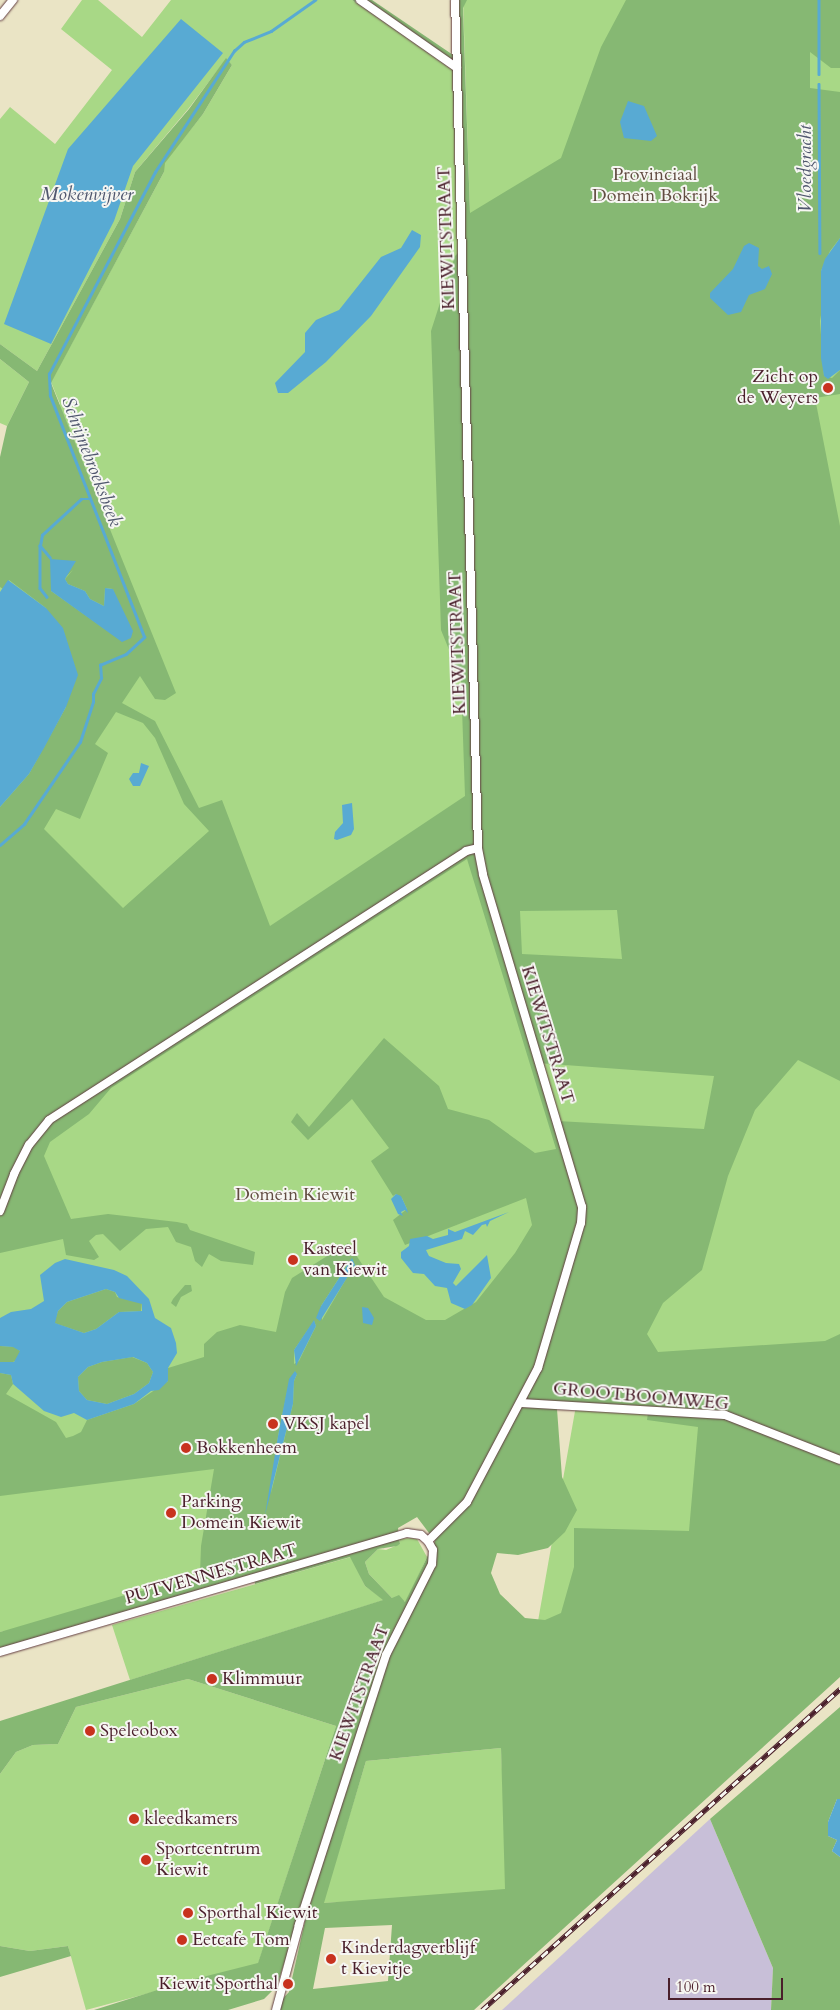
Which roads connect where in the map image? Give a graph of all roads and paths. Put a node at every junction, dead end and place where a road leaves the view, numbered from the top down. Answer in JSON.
{"nodes":[{"id":1,"x":13,"y":0,"type":"edge"},
{"id":2,"x":360,"y":0,"type":"edge"},
{"id":3,"x":455,"y":0,"type":"edge"},
{"id":4,"x":0,"y":16,"type":"edge"},
{"id":5,"x":457,"y":68,"type":"junction"},
{"id":6,"x":478,"y":848,"type":"junction"},
{"id":7,"x":0,"y":1211,"type":"edge"},
{"id":8,"x":522,"y":1403,"type":"junction"},
{"id":9,"x":840,"y":1460,"type":"edge"},
{"id":10,"x":428,"y":1541,"type":"junction"},
{"id":11,"x":0,"y":1652,"type":"edge"},
{"id":12,"x":276,"y":2010,"type":"edge"}],
"edges":[{"from":1,"to":4,"type":"street"},
{"from":2,"to":5,"type":"street"},
{"from":3,"to":5,"type":"street","name":"KIEWITSTRAAT"},
{"from":5,"to":6,"type":"street","name":"KIEWITSTRAAT"},
{"from":6,"to":7,"type":"street"},
{"from":6,"to":8,"type":"street","name":"KIEWITSTRAAT"},
{"from":8,"to":9,"type":"street","name":"GROOTBOOMWEG"},
{"from":8,"to":10,"type":"street","name":"KIEWITSTRAAT"},
{"from":10,"to":11,"type":"street","name":"PUTVENNESTRAAT"},
{"from":10,"to":12,"type":"street","name":"KIEWITSTRAAT"}]}
